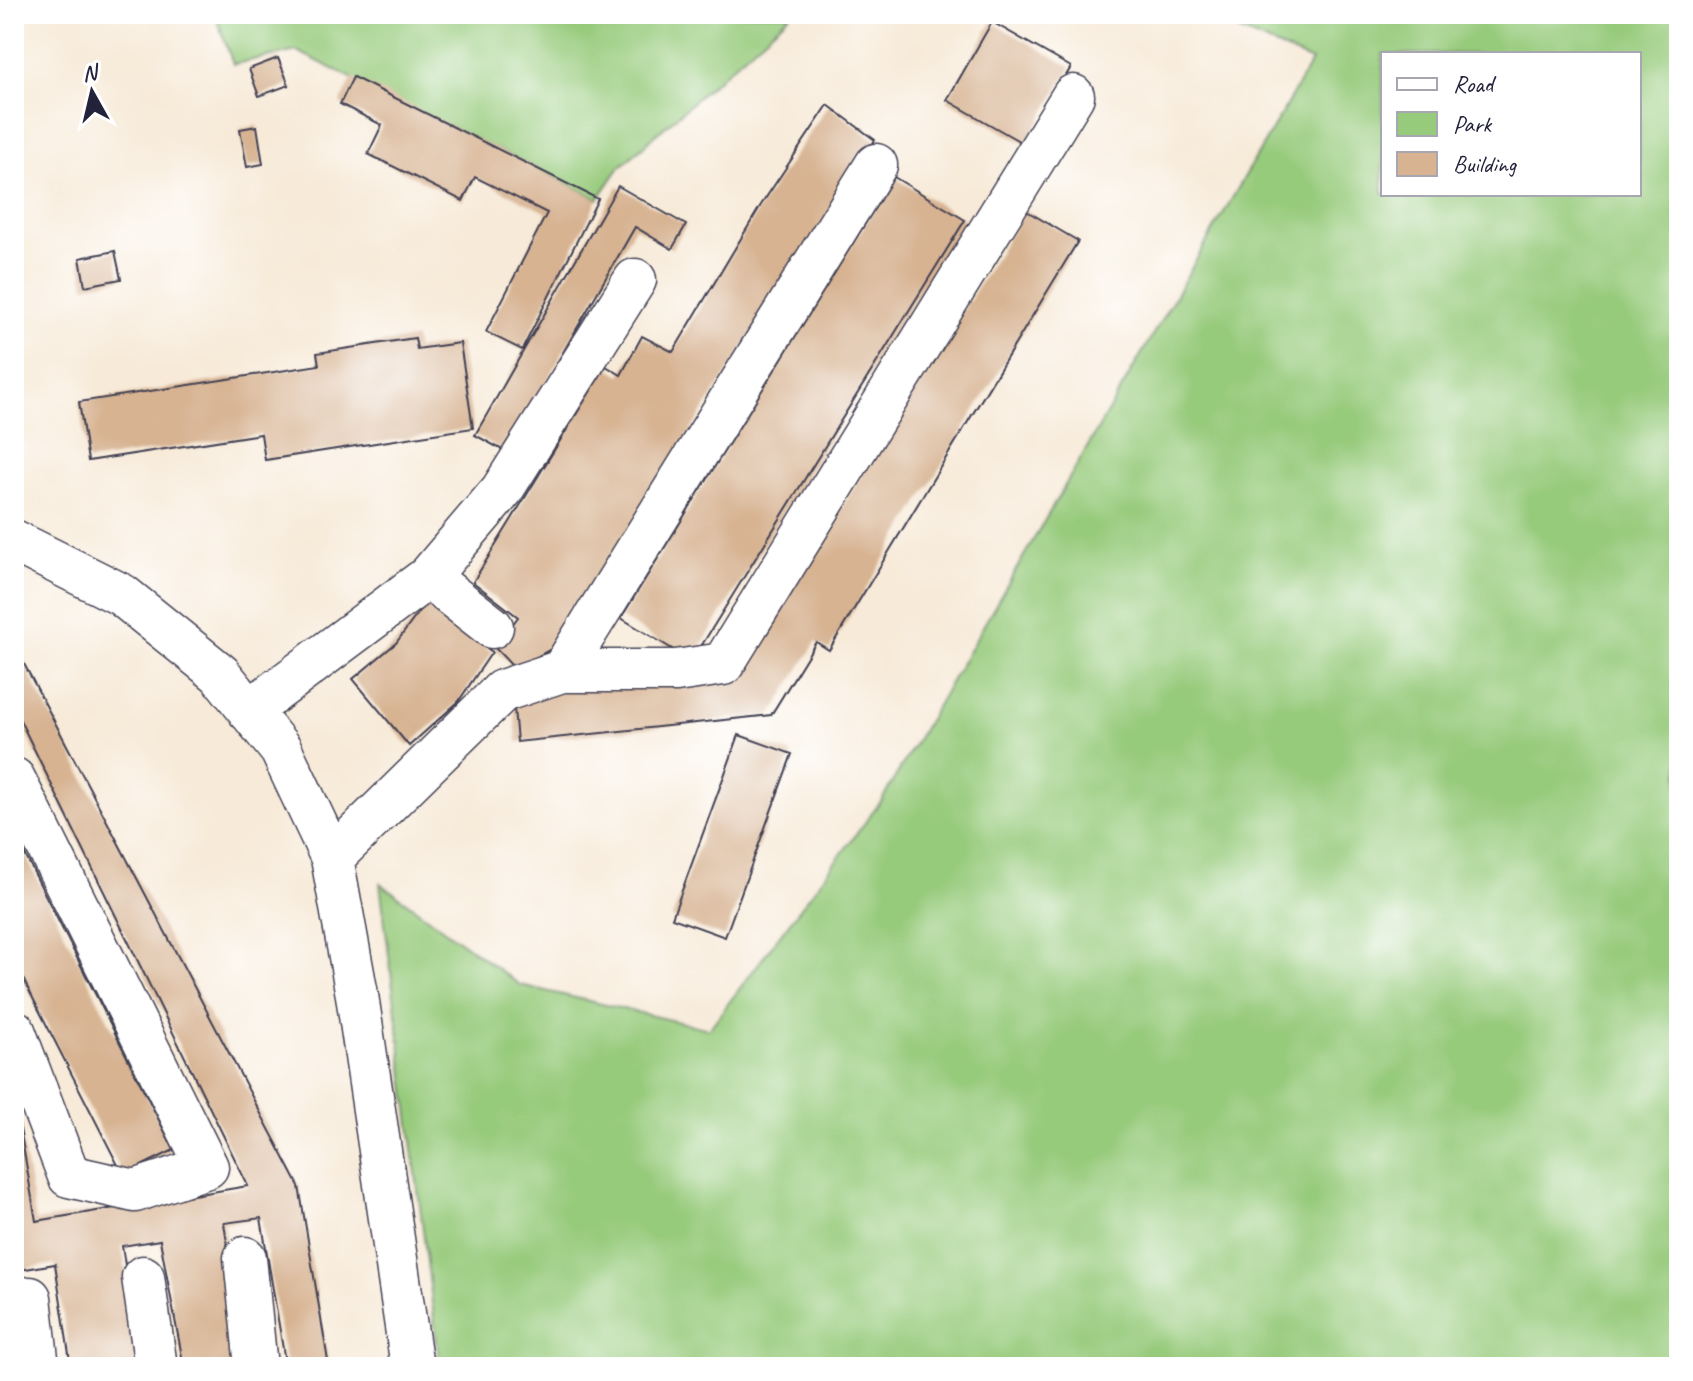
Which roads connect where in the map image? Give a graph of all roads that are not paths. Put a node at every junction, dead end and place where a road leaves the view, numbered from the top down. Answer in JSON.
{"nodes":[{"id":1,"x":1073,"y":96,"type":"dead end"},
{"id":2,"x":876,"y":165,"type":"dead end"},
{"id":3,"x":635,"y":280,"type":"dead end"},
{"id":4,"x":14,"y":541,"type":"edge"},
{"id":5,"x":428,"y":577,"type":"junction"},
{"id":6,"x":492,"y":627,"type":"dead end"},
{"id":7,"x":562,"y":671,"type":"junction"},
{"id":8,"x":249,"y":711,"type":"junction"},
{"id":9,"x":14,"y":779,"type":"edge"},
{"id":10,"x":332,"y":858,"type":"junction"},
{"id":11,"x":14,"y":1031,"type":"edge"},
{"id":12,"x":245,"y":1258,"type":"dead end"},
{"id":13,"x":143,"y":1277,"type":"dead end"},
{"id":14,"x":30,"y":1298,"type":"dead end"},
{"id":15,"x":38,"y":1367,"type":"edge"},
{"id":16,"x":156,"y":1367,"type":"edge"},
{"id":17,"x":256,"y":1367,"type":"edge"},
{"id":18,"x":412,"y":1367,"type":"edge"}],
"edges":[{"from":1,"to":7,"type":"street"},
{"from":2,"to":7,"type":"street"},
{"from":3,"to":5,"type":"street"},
{"from":4,"to":8,"type":"street"},
{"from":5,"to":6,"type":"street"},
{"from":5,"to":8,"type":"street"},
{"from":7,"to":10,"type":"street"},
{"from":8,"to":10,"type":"street"},
{"from":9,"to":11,"type":"street"},
{"from":10,"to":18,"type":"street"},
{"from":12,"to":17,"type":"street"},
{"from":13,"to":16,"type":"street"},
{"from":14,"to":15,"type":"street"}]}
